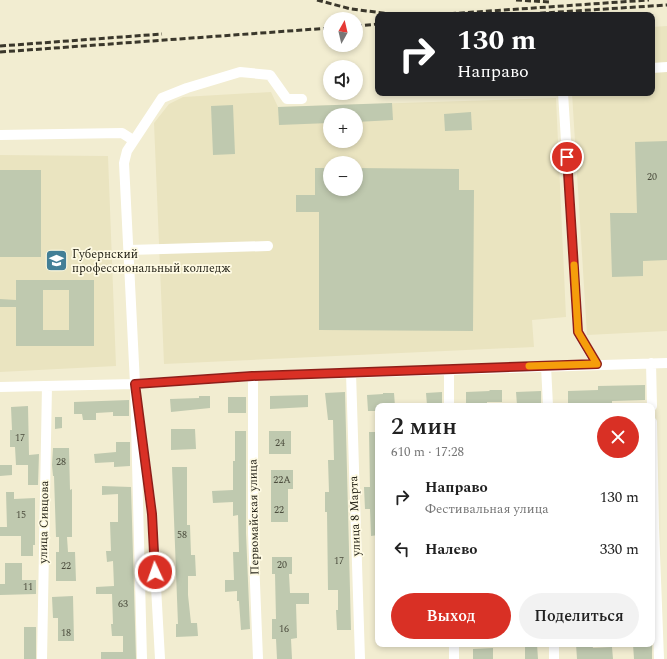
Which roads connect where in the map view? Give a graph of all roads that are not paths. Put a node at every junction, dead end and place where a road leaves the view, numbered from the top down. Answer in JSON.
{"nodes":[{"id":1,"x":667,"y":67,"type":"edge"},
{"id":2,"x":655,"y":68,"type":"edge"},
{"id":3,"x":563,"y":96,"type":"edge"},
{"id":4,"x":302,"y":99,"type":"dead end"},
{"id":5,"x":0,"y":135,"type":"edge"},
{"id":6,"x":133,"y":140,"type":"junction"},
{"id":7,"x":268,"y":246,"type":"dead end"},
{"id":8,"x":129,"y":250,"type":"junction"},
{"id":9,"x":651,"y":363,"type":"junction"},
{"id":10,"x":667,"y":363,"type":"edge"},
{"id":11,"x":597,"y":364,"type":"junction"},
{"id":12,"x":546,"y":366,"type":"junction"},
{"id":13,"x":449,"y":369,"type":"junction"},
{"id":14,"x":351,"y":373,"type":"junction"},
{"id":15,"x":252,"y":376,"type":"junction"},
{"id":16,"x":135,"y":384,"type":"junction"},
{"id":17,"x":47,"y":386,"type":"junction"},
{"id":18,"x":0,"y":387,"type":"edge"},
{"id":19,"x":449,"y":403,"type":"edge"},
{"id":20,"x":548,"y":403,"type":"edge"},
{"id":21,"x":652,"y":403,"type":"edge"},
{"id":22,"x":655,"y":549,"type":"edge"},
{"id":23,"x":454,"y":647,"type":"edge"},
{"id":24,"x":554,"y":647,"type":"edge"},
{"id":25,"x":42,"y":659,"type":"edge"},
{"id":26,"x":142,"y":659,"type":"edge"},
{"id":27,"x":160,"y":659,"type":"edge"},
{"id":28,"x":258,"y":659,"type":"edge"},
{"id":29,"x":360,"y":659,"type":"edge"},
{"id":30,"x":454,"y":659,"type":"edge"},
{"id":31,"x":554,"y":659,"type":"edge"},
{"id":32,"x":660,"y":659,"type":"edge"}],
"edges":[{"from":1,"to":2,"type":"street"},
{"from":3,"to":11,"type":"street"},
{"from":4,"to":6,"type":"street"},
{"from":5,"to":6,"type":"street"},
{"from":6,"to":8,"type":"street"},
{"from":7,"to":8,"type":"street"},
{"from":8,"to":16,"type":"street"},
{"from":9,"to":10,"type":"street"},
{"from":9,"to":11,"type":"street"},
{"from":9,"to":21,"type":"street"},
{"from":11,"to":12,"type":"street"},
{"from":12,"to":13,"type":"street"},
{"from":12,"to":20,"type":"street"},
{"from":13,"to":14,"type":"street"},
{"from":13,"to":19,"type":"street"},
{"from":14,"to":15,"type":"street"},
{"from":14,"to":29,"type":"street","name":"улица 8 Марта"},
{"from":15,"to":16,"type":"street"},
{"from":15,"to":28,"type":"street","name":"Первомайская улица"},
{"from":16,"to":17,"type":"street"},
{"from":16,"to":26,"type":"street"},
{"from":16,"to":27,"type":"street"},
{"from":17,"to":18,"type":"street"},
{"from":17,"to":25,"type":"street","name":"улица Сивцова"},
{"from":22,"to":32,"type":"street"},
{"from":23,"to":30,"type":"street"},
{"from":24,"to":31,"type":"street"}]}
